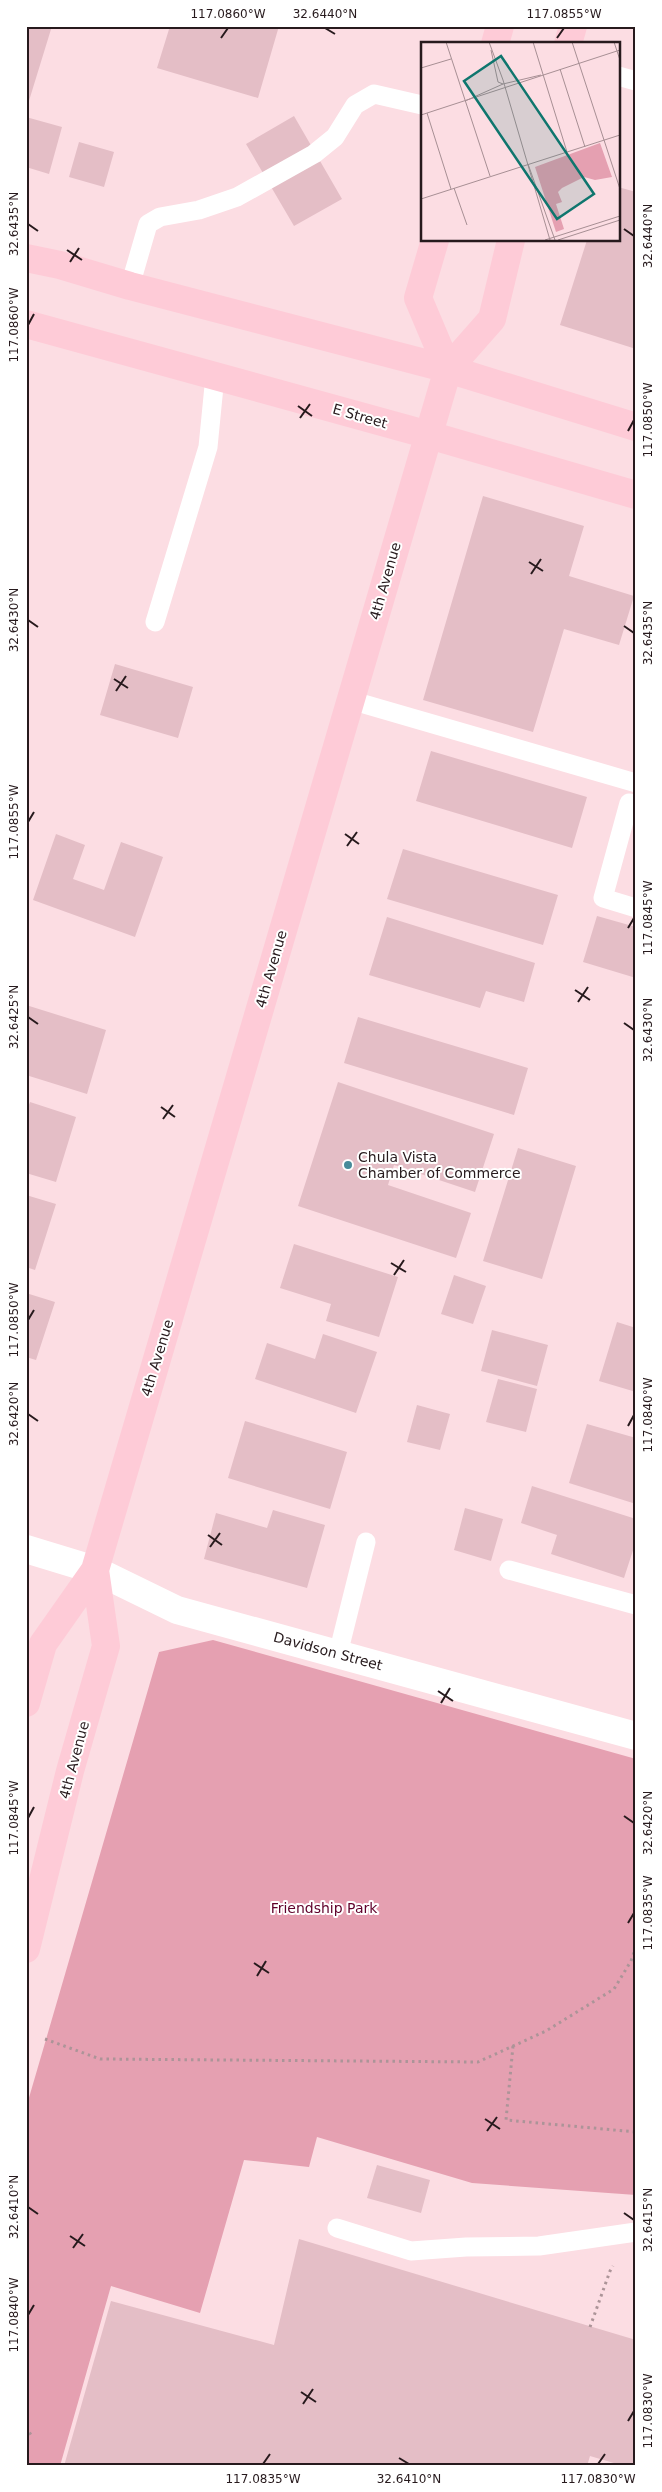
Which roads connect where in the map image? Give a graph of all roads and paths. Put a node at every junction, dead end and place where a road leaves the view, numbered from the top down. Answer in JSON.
{"nodes":[{"id":1,"x":500,"y":26,"type":"edge"},
{"id":2,"x":573,"y":26,"type":"edge"},
{"id":3,"x":496,"y":42,"type":"edge"},
{"id":4,"x":569,"y":42,"type":"edge"},
{"id":5,"x":620,"y":77,"type":"edge"},
{"id":6,"x":636,"y":81,"type":"edge"},
{"id":7,"x":421,"y":105,"type":"edge"},
{"id":8,"x":435,"y":241,"type":"edge"},
{"id":9,"x":511,"y":241,"type":"edge"},
{"id":10,"x":26,"y":258,"type":"edge"},
{"id":11,"x":130,"y":286,"type":"junction"},
{"id":12,"x":26,"y":324,"type":"edge"},
{"id":13,"x":448,"y":369,"type":"junction"},
{"id":14,"x":214,"y":376,"type":"junction"},
{"id":15,"x":636,"y":427,"type":"edge"},
{"id":16,"x":429,"y":435,"type":"junction"},
{"id":17,"x":636,"y":495,"type":"edge"},
{"id":18,"x":156,"y":622,"type":"dead end"},
{"id":19,"x":350,"y":700,"type":"junction"},
{"id":20,"x":636,"y":783,"type":"edge"},
{"id":21,"x":636,"y":806,"type":"edge"},
{"id":22,"x":636,"y":908,"type":"edge"},
{"id":23,"x":366,"y":1542,"type":"dead end"},
{"id":24,"x":26,"y":1549,"type":"edge"},
{"id":25,"x":95,"y":1570,"type":"junction"},
{"id":26,"x":509,"y":1570,"type":"dead end"},
{"id":27,"x":636,"y":1605,"type":"edge"},
{"id":28,"x":338,"y":1654,"type":"junction"},
{"id":29,"x":26,"y":1703,"type":"edge"},
{"id":30,"x":636,"y":1736,"type":"edge"},
{"id":31,"x":636,"y":1948,"type":"edge"},
{"id":32,"x":26,"y":1949,"type":"edge"},
{"id":33,"x":631,"y":1961,"type":"junction"},
{"id":34,"x":636,"y":1962,"type":"edge"},
{"id":35,"x":44,"y":2039,"type":"dead end"},
{"id":36,"x":513,"y":2046,"type":"junction"},
{"id":37,"x":636,"y":2132,"type":"edge"},
{"id":38,"x":337,"y":2228,"type":"dead end"},
{"id":39,"x":636,"y":2232,"type":"edge"},
{"id":40,"x":615,"y":2263,"type":"dead end"},
{"id":41,"x":590,"y":2327,"type":"dead end"},
{"id":42,"x":26,"y":2427,"type":"edge"},
{"id":43,"x":26,"y":2438,"type":"edge"}],
"edges":[{"from":1,"to":3,"type":"main road"},
{"from":2,"to":4,"type":"main road"},
{"from":5,"to":6,"type":"lane"},
{"from":7,"to":11,"type":"lane"},
{"from":8,"to":13,"type":"main road"},
{"from":9,"to":13,"type":"main road","name":"4th Avenue"},
{"from":10,"to":11,"type":"main road"},
{"from":11,"to":13,"type":"main road"},
{"from":12,"to":14,"type":"main road","name":"E Street"},
{"from":13,"to":15,"type":"main road"},
{"from":13,"to":16,"type":"main road","name":"4th Avenue"},
{"from":14,"to":16,"type":"main road","name":"E Street"},
{"from":14,"to":18,"type":"lane"},
{"from":16,"to":17,"type":"main road","name":"E Street"},
{"from":16,"to":19,"type":"main road","name":"4th Avenue"},
{"from":19,"to":20,"type":"lane"},
{"from":19,"to":25,"type":"main road","name":"4th Avenue"},
{"from":21,"to":22,"type":"lane"},
{"from":23,"to":28,"type":"lane"},
{"from":24,"to":25,"type":"street","name":"Davidson Street"},
{"from":25,"to":28,"type":"street","name":"Davidson Street"},
{"from":25,"to":29,"type":"main road","name":"4th Avenue"},
{"from":25,"to":32,"type":"main road","name":"4th Avenue"},
{"from":26,"to":27,"type":"lane"},
{"from":28,"to":30,"type":"street","name":"Davidson Street"},
{"from":31,"to":33,"type":"path"},
{"from":33,"to":34,"type":"path"},
{"from":33,"to":36,"type":"path"},
{"from":35,"to":36,"type":"path"},
{"from":36,"to":37,"type":"path"},
{"from":38,"to":39,"type":"lane"},
{"from":40,"to":41,"type":"path"},
{"from":42,"to":43,"type":"path"}]}
